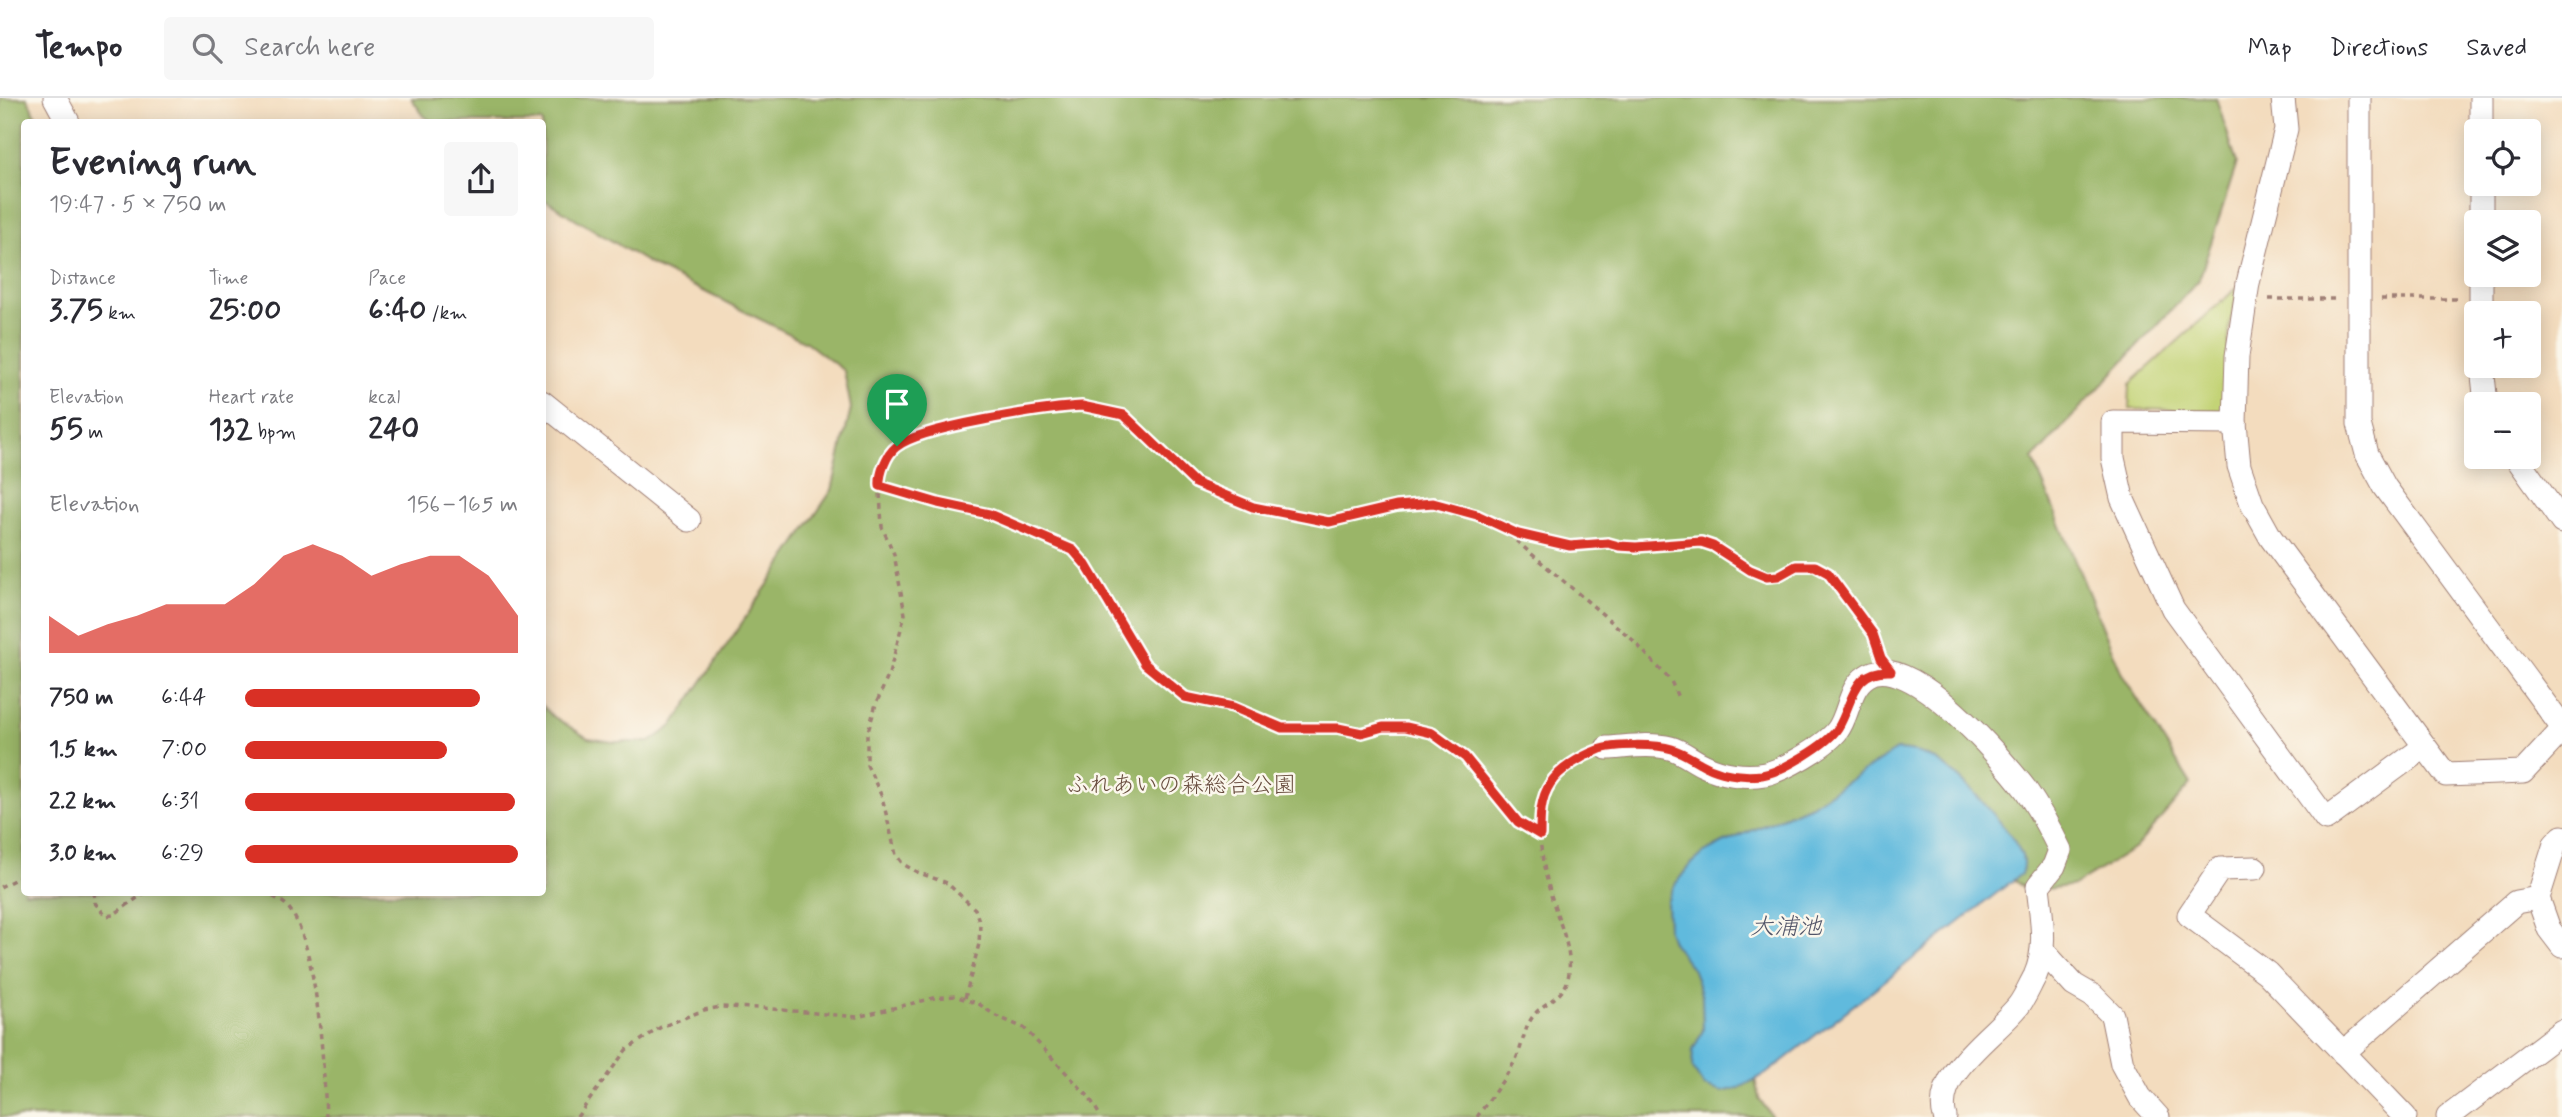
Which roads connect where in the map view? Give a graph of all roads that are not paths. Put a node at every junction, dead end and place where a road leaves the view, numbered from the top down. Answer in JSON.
{"nodes":[{"id":1,"x":55,"y":98,"type":"edge"},
{"id":2,"x":2283,"y":98,"type":"edge"},
{"id":3,"x":2359,"y":98,"type":"edge"},
{"id":4,"x":2481,"y":98,"type":"edge"},
{"id":5,"x":66,"y":119,"type":"edge"},
{"id":6,"x":2481,"y":119,"type":"edge"},
{"id":7,"x":546,"y":405,"type":"edge"},
{"id":8,"x":2235,"y":423,"type":"junction"},
{"id":9,"x":2524,"y":469,"type":"edge"},
{"id":10,"x":689,"y":520,"type":"dead end"},
{"id":11,"x":2562,"y":522,"type":"edge"},
{"id":12,"x":2562,"y":729,"type":"edge"},
{"id":13,"x":2424,"y":747,"type":"junction"},
{"id":14,"x":1607,"y":748,"type":"road end"},
{"id":15,"x":2562,"y":837,"type":"edge"},
{"id":16,"x":2255,"y":868,"type":"dead end"},
{"id":17,"x":2538,"y":898,"type":"junction"},
{"id":18,"x":2562,"y":946,"type":"edge"},
{"id":19,"x":2043,"y":951,"type":"junction"},
{"id":20,"x":2562,"y":1031,"type":"edge"},
{"id":21,"x":2343,"y":1053,"type":"junction"},
{"id":22,"x":1945,"y":1117,"type":"edge"},
{"id":23,"x":2158,"y":1117,"type":"edge"},
{"id":24,"x":2405,"y":1117,"type":"edge"},
{"id":25,"x":2448,"y":1117,"type":"edge"}],
"edges":[{"from":1,"to":5,"type":"street"},
{"from":2,"to":8,"type":"street"},
{"from":3,"to":12,"type":"street"},
{"from":4,"to":6,"type":"street"},
{"from":7,"to":10,"type":"street"},
{"from":8,"to":13,"type":"street"},
{"from":8,"to":13,"type":"street"},
{"from":9,"to":11,"type":"street"},
{"from":12,"to":13,"type":"street"},
{"from":14,"to":19,"type":"street"},
{"from":15,"to":17,"type":"street"},
{"from":16,"to":21,"type":"street"},
{"from":17,"to":18,"type":"street"},
{"from":17,"to":21,"type":"street"},
{"from":19,"to":22,"type":"street"},
{"from":19,"to":23,"type":"street"},
{"from":20,"to":25,"type":"street"},
{"from":21,"to":24,"type":"street"}]}
